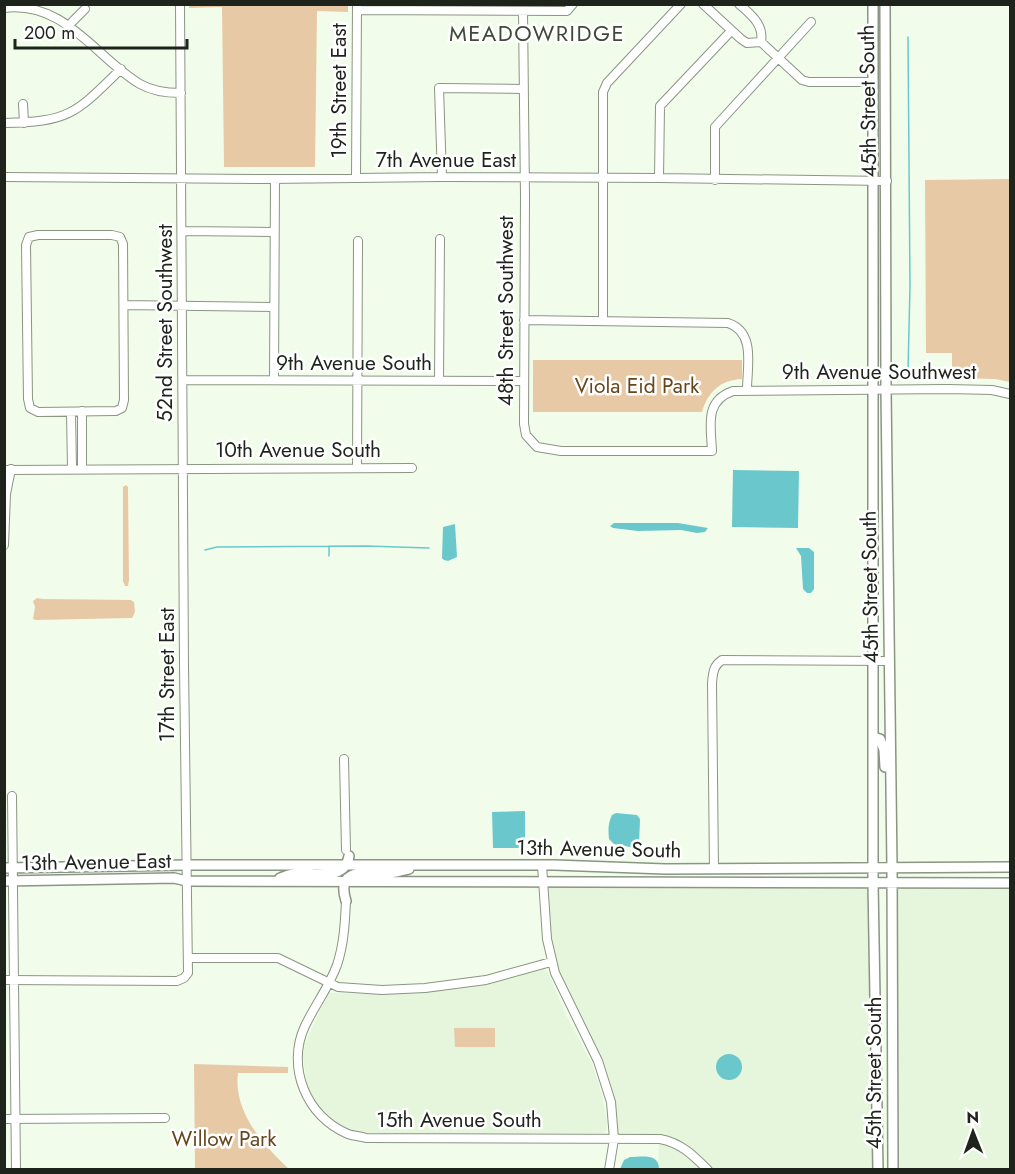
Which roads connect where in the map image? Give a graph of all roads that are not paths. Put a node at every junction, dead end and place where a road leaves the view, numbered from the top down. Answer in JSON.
{"nodes":[{"id":1,"x":180,"y":4,"type":"edge"},
{"id":2,"x":573,"y":4,"type":"edge"},
{"id":3,"x":681,"y":4,"type":"edge"},
{"id":4,"x":703,"y":4,"type":"edge"},
{"id":5,"x":739,"y":4,"type":"edge"},
{"id":6,"x":873,"y":4,"type":"edge"},
{"id":7,"x":885,"y":4,"type":"edge"},
{"id":8,"x":357,"y":7,"type":"edge"},
{"id":9,"x":4,"y":8,"type":"edge"},
{"id":10,"x":85,"y":9,"type":"dead end"},
{"id":11,"x":523,"y":11,"type":"junction"},
{"id":12,"x":72,"y":22,"type":"junction"},
{"id":13,"x":811,"y":22,"type":"dead end"},
{"id":14,"x":731,"y":31,"type":"junction"},
{"id":15,"x":761,"y":42,"type":"junction"},
{"id":16,"x":779,"y":58,"type":"junction"},
{"id":17,"x":121,"y":69,"type":"junction"},
{"id":18,"x":873,"y":82,"type":"junction"},
{"id":19,"x":523,"y":89,"type":"junction"},
{"id":20,"x":181,"y":93,"type":"junction"},
{"id":21,"x":23,"y":104,"type":"dead end"},
{"id":22,"x":4,"y":123,"type":"edge"},
{"id":23,"x":24,"y":123,"type":"junction"},
{"id":24,"x":4,"y":177,"type":"edge"},
{"id":25,"x":182,"y":177,"type":"junction"},
{"id":26,"x":442,"y":177,"type":"junction"},
{"id":27,"x":356,"y":178,"type":"junction"},
{"id":28,"x":525,"y":178,"type":"junction"},
{"id":29,"x":603,"y":178,"type":"junction"},
{"id":30,"x":659,"y":178,"type":"junction"},
{"id":31,"x":274,"y":179,"type":"junction"},
{"id":32,"x":715,"y":180,"type":"junction"},
{"id":33,"x":873,"y":181,"type":"junction"},
{"id":34,"x":887,"y":181,"type":"junction"},
{"id":35,"x":182,"y":231,"type":"junction"},
{"id":36,"x":274,"y":232,"type":"junction"},
{"id":37,"x":440,"y":239,"type":"dead end"},
{"id":38,"x":358,"y":241,"type":"dead end"},
{"id":39,"x":124,"y":305,"type":"junction"},
{"id":40,"x":183,"y":305,"type":"junction"},
{"id":41,"x":274,"y":307,"type":"junction"},
{"id":42,"x":524,"y":320,"type":"junction"},
{"id":43,"x":603,"y":321,"type":"junction"},
{"id":44,"x":183,"y":380,"type":"junction"},
{"id":45,"x":274,"y":380,"type":"junction"},
{"id":46,"x":357,"y":381,"type":"junction"},
{"id":47,"x":439,"y":381,"type":"junction"},
{"id":48,"x":524,"y":381,"type":"junction"},
{"id":49,"x":747,"y":390,"type":"junction"},
{"id":50,"x":872,"y":390,"type":"junction"},
{"id":51,"x":886,"y":390,"type":"junction"},
{"id":52,"x":1011,"y":394,"type":"edge"},
{"id":53,"x":71,"y":411,"type":"junction"},
{"id":54,"x":82,"y":411,"type":"junction"},
{"id":55,"x":633,"y":450,"type":"joint"},
{"id":56,"x":872,"y":453,"type":"junction"},
{"id":57,"x":184,"y":468,"type":"junction"},
{"id":58,"x":357,"y":468,"type":"junction"},
{"id":59,"x":412,"y":468,"type":"dead end"},
{"id":60,"x":72,"y":469,"type":"junction"},
{"id":61,"x":81,"y":469,"type":"junction"},
{"id":62,"x":8,"y":470,"type":"edge"},
{"id":63,"x":873,"y":524,"type":"junction"},
{"id":64,"x":887,"y":525,"type":"junction"},
{"id":65,"x":4,"y":546,"type":"edge"},
{"id":66,"x":888,"y":597,"type":"junction"},
{"id":67,"x":873,"y":660,"type":"junction"},
{"id":68,"x":889,"y":661,"type":"junction"},
{"id":69,"x":873,"y":692,"type":"junction"},
{"id":70,"x":873,"y":736,"type":"junction"},
{"id":71,"x":891,"y":736,"type":"junction"},
{"id":72,"x":344,"y":759,"type":"dead end"},
{"id":73,"x":12,"y":796,"type":"dead end"},
{"id":74,"x":891,"y":810,"type":"junction"},
{"id":75,"x":347,"y":857,"type":"junction"},
{"id":76,"x":187,"y":865,"type":"junction"},
{"id":77,"x":328,"y":865,"type":"junction"},
{"id":78,"x":542,"y":865,"type":"junction"},
{"id":79,"x":421,"y":866,"type":"junction"},
{"id":80,"x":874,"y":867,"type":"junction"},
{"id":81,"x":892,"y":867,"type":"junction"},
{"id":82,"x":1011,"y":867,"type":"edge"},
{"id":83,"x":9,"y":868,"type":"edge"},
{"id":84,"x":714,"y":868,"type":"junction"},
{"id":85,"x":1011,"y":877,"type":"edge"},
{"id":86,"x":9,"y":881,"type":"edge"},
{"id":87,"x":187,"y":881,"type":"junction"},
{"id":88,"x":272,"y":881,"type":"junction"},
{"id":89,"x":362,"y":881,"type":"junction"},
{"id":90,"x":542,"y":881,"type":"junction"},
{"id":91,"x":641,"y":881,"type":"junction"},
{"id":92,"x":891,"y":882,"type":"junction"},
{"id":93,"x":873,"y":883,"type":"junction"},
{"id":94,"x":973,"y":883,"type":"junction"},
{"id":95,"x":1011,"y":883,"type":"edge"},
{"id":96,"x":343,"y":885,"type":"junction"},
{"id":97,"x":346,"y":901,"type":"junction"},
{"id":98,"x":875,"y":954,"type":"junction"},
{"id":99,"x":188,"y":958,"type":"junction"},
{"id":100,"x":551,"y":962,"type":"junction"},
{"id":101,"x":4,"y":981,"type":"edge"},
{"id":102,"x":14,"y":981,"type":"junction"},
{"id":103,"x":329,"y":983,"type":"junction"},
{"id":104,"x":877,"y":1036,"type":"junction"},
{"id":105,"x":891,"y":1036,"type":"junction"},
{"id":106,"x":4,"y":1057,"type":"edge"},
{"id":107,"x":15,"y":1057,"type":"junction"},
{"id":108,"x":892,"y":1111,"type":"junction"},
{"id":109,"x":878,"y":1115,"type":"junction"},
{"id":110,"x":165,"y":1118,"type":"dead end"},
{"id":111,"x":4,"y":1119,"type":"edge"},
{"id":112,"x":15,"y":1119,"type":"junction"},
{"id":113,"x":614,"y":1139,"type":"junction"},
{"id":114,"x":892,"y":1157,"type":"junction"},
{"id":115,"x":16,"y":1170,"type":"edge"},
{"id":116,"x":609,"y":1170,"type":"edge"},
{"id":117,"x":708,"y":1170,"type":"edge"},
{"id":118,"x":878,"y":1170,"type":"edge"},
{"id":119,"x":893,"y":1170,"type":"edge"}],
"edges":[{"from":1,"to":20,"type":"street"},
{"from":2,"to":11,"type":"street"},
{"from":3,"to":29,"type":"street"},
{"from":4,"to":14,"type":"street"},
{"from":5,"to":15,"type":"street"},
{"from":6,"to":18,"type":"main road","name":"45th Street South"},
{"from":7,"to":34,"type":"main road","name":"45th Street South"},
{"from":8,"to":11,"type":"street"},
{"from":8,"to":27,"type":"street","name":"19th Street East"},
{"from":9,"to":12,"type":"street"},
{"from":10,"to":12,"type":"street"},
{"from":11,"to":19,"type":"street","name":"48th Street Southwest"},
{"from":12,"to":17,"type":"street"},
{"from":13,"to":16,"type":"street"},
{"from":14,"to":15,"type":"street"},
{"from":14,"to":30,"type":"street"},
{"from":15,"to":16,"type":"street"},
{"from":16,"to":18,"type":"street"},
{"from":16,"to":32,"type":"street"},
{"from":17,"to":20,"type":"street"},
{"from":17,"to":23,"type":"street"},
{"from":18,"to":33,"type":"main road","name":"45th Street South"},
{"from":19,"to":26,"type":"street"},
{"from":19,"to":28,"type":"street","name":"48th Street Southwest"},
{"from":20,"to":25,"type":"street"},
{"from":21,"to":23,"type":"street"},
{"from":22,"to":23,"type":"street"},
{"from":24,"to":25,"type":"street","name":"7th Avenue East"},
{"from":25,"to":31,"type":"street","name":"7th Avenue East"},
{"from":25,"to":35,"type":"street","name":"52nd Street Southwest"},
{"from":26,"to":27,"type":"street","name":"7th Avenue East"},
{"from":26,"to":28,"type":"street","name":"7th Avenue East"},
{"from":27,"to":31,"type":"street","name":"7th Avenue East"},
{"from":28,"to":29,"type":"street","name":"7th Avenue East"},
{"from":28,"to":42,"type":"street","name":"48th Street Southwest"},
{"from":29,"to":30,"type":"street","name":"7th Avenue East"},
{"from":29,"to":43,"type":"street"},
{"from":30,"to":32,"type":"street","name":"7th Avenue East"},
{"from":31,"to":36,"type":"street"},
{"from":32,"to":33,"type":"street","name":"7th Avenue East"},
{"from":33,"to":34,"type":"street","name":"7th Avenue East"},
{"from":33,"to":50,"type":"main road","name":"45th Street South"},
{"from":34,"to":51,"type":"main road","name":"45th Street South"},
{"from":35,"to":36,"type":"street"},
{"from":35,"to":40,"type":"street","name":"52nd Street Southwest"},
{"from":36,"to":41,"type":"street"},
{"from":37,"to":47,"type":"street"},
{"from":38,"to":46,"type":"street"},
{"from":39,"to":40,"type":"street"},
{"from":39,"to":53,"type":"street"},
{"from":39,"to":54,"type":"street"},
{"from":40,"to":41,"type":"street"},
{"from":40,"to":44,"type":"street","name":"52nd Street Southwest"},
{"from":41,"to":45,"type":"street"},
{"from":42,"to":43,"type":"street"},
{"from":42,"to":48,"type":"street","name":"48th Street Southwest"},
{"from":43,"to":49,"type":"street"},
{"from":44,"to":45,"type":"street","name":"9th Avenue South"},
{"from":44,"to":57,"type":"street","name":"52nd Street Southwest"},
{"from":45,"to":46,"type":"street","name":"9th Avenue South"},
{"from":46,"to":47,"type":"street","name":"9th Avenue South"},
{"from":46,"to":58,"type":"street"},
{"from":47,"to":48,"type":"street","name":"9th Avenue South"},
{"from":48,"to":55,"type":"street","name":"48th Street Southwest"},
{"from":49,"to":50,"type":"street","name":"9th Avenue Southwest"},
{"from":49,"to":55,"type":"street","name":"9th Avenue Southwest"},
{"from":50,"to":51,"type":"street","name":"9th Avenue Southwest"},
{"from":50,"to":56,"type":"main road","name":"45th Street South"},
{"from":51,"to":52,"type":"street","name":"9th Avenue Southwest"},
{"from":51,"to":64,"type":"main road","name":"45th Street South"},
{"from":53,"to":54,"type":"street"},
{"from":53,"to":60,"type":"street"},
{"from":54,"to":61,"type":"street"},
{"from":56,"to":63,"type":"main road","name":"45th Street South"},
{"from":56,"to":64,"type":"main road"},
{"from":57,"to":58,"type":"street","name":"10th Avenue South"},
{"from":57,"to":61,"type":"street","name":"10th Avenue South"},
{"from":57,"to":76,"type":"street","name":"17th Street East"},
{"from":58,"to":59,"type":"street","name":"10th Avenue South"},
{"from":60,"to":61,"type":"street","name":"10th Avenue South"},
{"from":60,"to":62,"type":"street","name":"10th Avenue South"},
{"from":62,"to":65,"type":"street"},
{"from":63,"to":66,"type":"main road"},
{"from":63,"to":67,"type":"main road","name":"45th Street South"},
{"from":64,"to":66,"type":"main road","name":"45th Street South"},
{"from":66,"to":68,"type":"main road","name":"45th Street South"},
{"from":67,"to":68,"type":"street"},
{"from":67,"to":69,"type":"main road","name":"45th Street South"},
{"from":67,"to":84,"type":"street"},
{"from":68,"to":71,"type":"main road","name":"45th Street South"},
{"from":69,"to":70,"type":"main road","name":"45th Street South"},
{"from":69,"to":71,"type":"main road"},
{"from":70,"to":74,"type":"main road"},
{"from":70,"to":80,"type":"main road","name":"45th Street South"},
{"from":71,"to":74,"type":"main road","name":"45th Street South"},
{"from":72,"to":75,"type":"street"},
{"from":73,"to":83,"type":"street"},
{"from":74,"to":81,"type":"main road","name":"45th Street South"},
{"from":75,"to":77,"type":"main road"},
{"from":75,"to":77,"type":"main road"},
{"from":75,"to":79,"type":"main road","name":"13th Avenue South"},
{"from":75,"to":88,"type":"main road"},
{"from":76,"to":77,"type":"main road"},
{"from":76,"to":83,"type":"main road","name":"13th Avenue East"},
{"from":76,"to":87,"type":"street","name":"17th Street East"},
{"from":78,"to":79,"type":"main road","name":"13th Avenue South"},
{"from":78,"to":84,"type":"main road","name":"13th Avenue South"},
{"from":78,"to":90,"type":"street"},
{"from":79,"to":96,"type":"main road"},
{"from":80,"to":81,"type":"main road","name":"13th Avenue South"},
{"from":80,"to":84,"type":"main road","name":"13th Avenue South"},
{"from":80,"to":93,"type":"main road","name":"45th Street South"},
{"from":81,"to":82,"type":"main road","name":"13th Avenue South"},
{"from":81,"to":92,"type":"main road","name":"45th Street South"},
{"from":83,"to":86,"type":"street"},
{"from":84,"to":91,"type":"main road"},
{"from":85,"to":94,"type":"main road"},
{"from":86,"to":87,"type":"main road","name":"13th Avenue East"},
{"from":86,"to":102,"type":"street"},
{"from":87,"to":88,"type":"main road"},
{"from":87,"to":99,"type":"street","name":"17th Street East"},
{"from":88,"to":96,"type":"main road","name":"13th Avenue South"},
{"from":89,"to":90,"type":"main road","name":"13th Avenue South"},
{"from":89,"to":96,"type":"main road","name":"13th Avenue South"},
{"from":89,"to":97,"type":"main road"},
{"from":90,"to":91,"type":"main road","name":"13th Avenue South"},
{"from":90,"to":100,"type":"street"},
{"from":91,"to":93,"type":"main road","name":"13th Avenue South"},
{"from":92,"to":93,"type":"main road","name":"13th Avenue South"},
{"from":92,"to":94,"type":"main road","name":"13th Avenue South"},
{"from":92,"to":105,"type":"main road","name":"45th Street South"},
{"from":93,"to":98,"type":"main road","name":"45th Street South"},
{"from":94,"to":95,"type":"main road","name":"13th Avenue South"},
{"from":96,"to":97,"type":"main road"},
{"from":97,"to":103,"type":"street","name":"15th Avenue South"},
{"from":98,"to":104,"type":"main road","name":"45th Street South"},
{"from":98,"to":105,"type":"main road"},
{"from":99,"to":102,"type":"street"},
{"from":99,"to":103,"type":"street"},
{"from":100,"to":103,"type":"street"},
{"from":100,"to":113,"type":"street"},
{"from":101,"to":102,"type":"street"},
{"from":102,"to":107,"type":"street"},
{"from":103,"to":113,"type":"street","name":"15th Avenue South"},
{"from":104,"to":108,"type":"main road"},
{"from":104,"to":109,"type":"main road","name":"45th Street South"},
{"from":105,"to":108,"type":"main road","name":"45th Street South"},
{"from":106,"to":107,"type":"street"},
{"from":107,"to":112,"type":"street"},
{"from":108,"to":114,"type":"main road","name":"45th Street South"},
{"from":109,"to":114,"type":"main road"},
{"from":109,"to":118,"type":"main road","name":"45th Street South"},
{"from":110,"to":112,"type":"street"},
{"from":111,"to":112,"type":"street"},
{"from":112,"to":115,"type":"street"},
{"from":113,"to":116,"type":"street"},
{"from":113,"to":117,"type":"street","name":"15th Avenue South"},
{"from":114,"to":119,"type":"main road","name":"45th Street South"}]}
